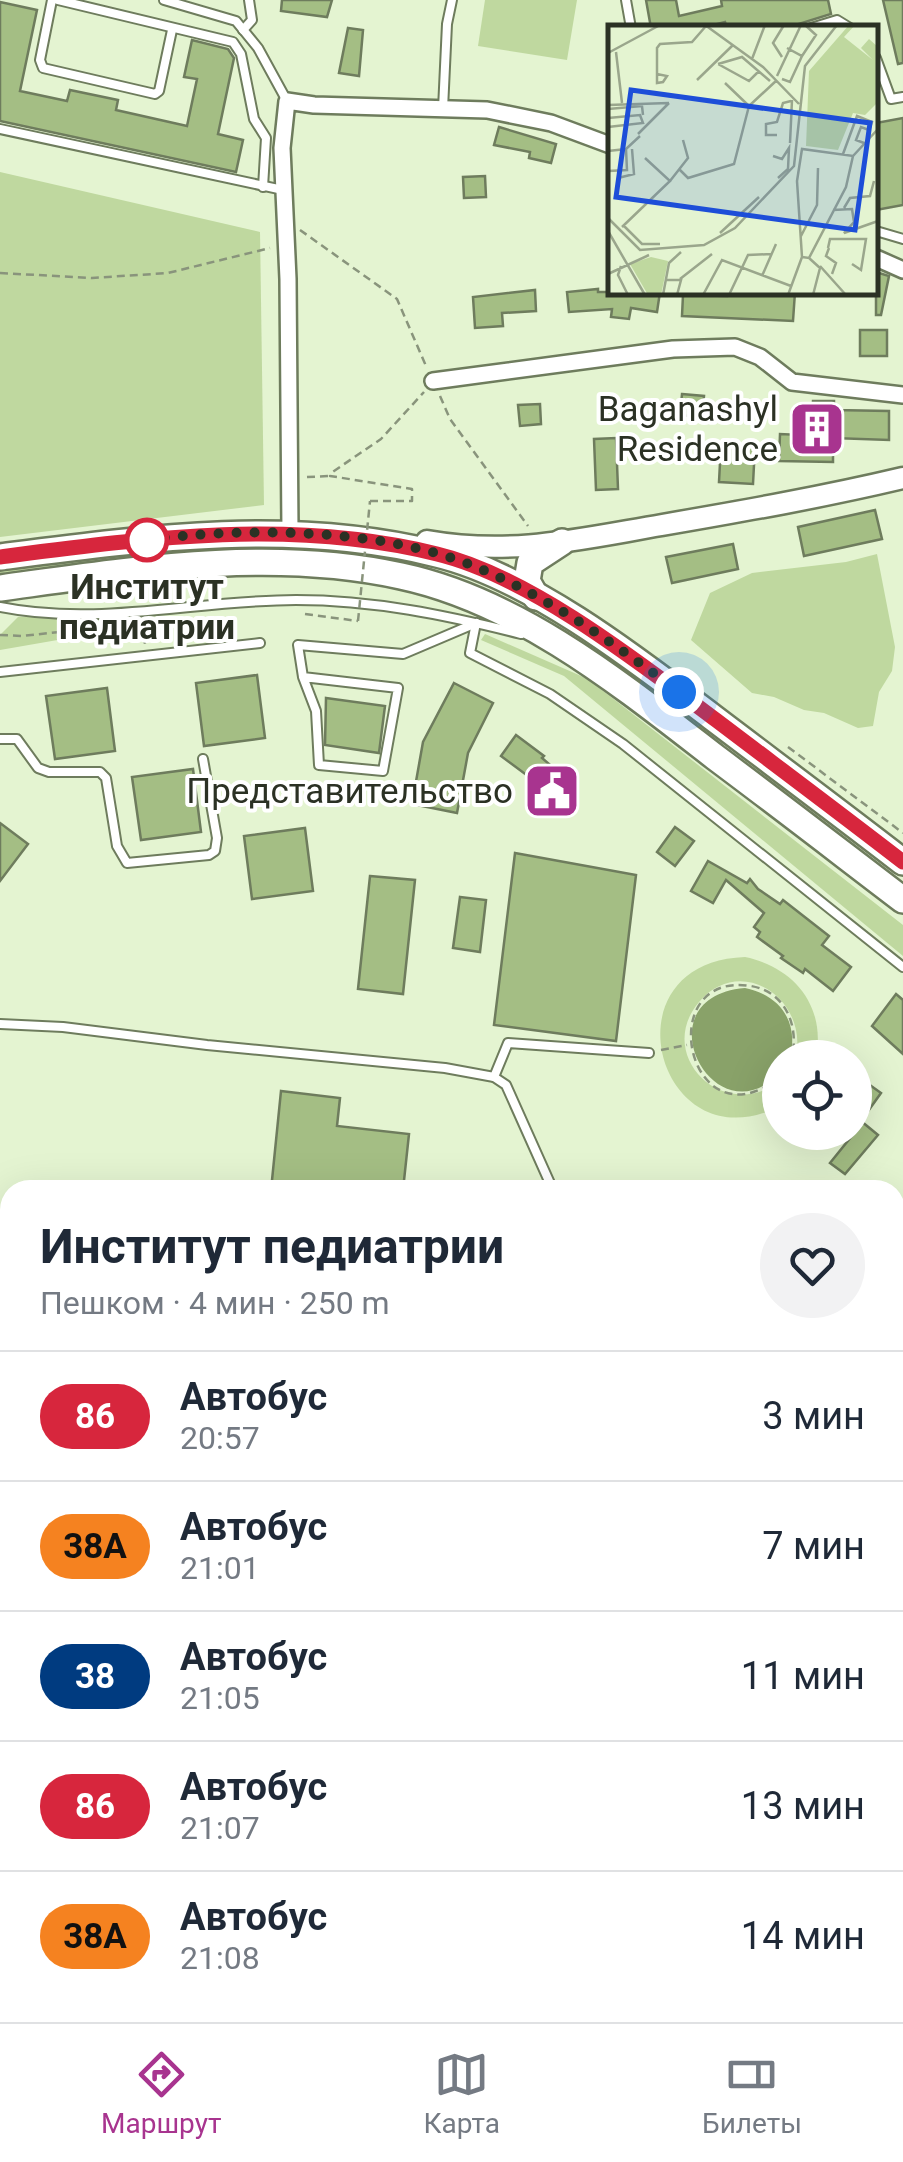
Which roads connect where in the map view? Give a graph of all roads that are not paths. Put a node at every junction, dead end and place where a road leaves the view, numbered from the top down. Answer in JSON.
{"nodes":[{"id":1,"x":55,"y":0,"type":"edge"},
{"id":2,"x":164,"y":0,"type":"edge"},
{"id":3,"x":249,"y":0,"type":"edge"},
{"id":4,"x":452,"y":0,"type":"edge"},
{"id":5,"x":626,"y":0,"type":"edge"},
{"id":6,"x":178,"y":2,"type":"edge"},
{"id":7,"x":630,"y":25,"type":"edge"},
{"id":8,"x":820,"y":25,"type":"edge"},
{"id":9,"x":846,"y":25,"type":"edge"},
{"id":10,"x":172,"y":30,"type":"junction"},
{"id":11,"x":243,"y":30,"type":"junction"},
{"id":12,"x":878,"y":64,"type":"edge"},
{"id":13,"x":903,"y":97,"type":"edge"},
{"id":14,"x":286,"y":101,"type":"junction"},
{"id":15,"x":443,"y":109,"type":"junction"},
{"id":16,"x":0,"y":129,"type":"edge"},
{"id":17,"x":608,"y":144,"type":"edge"},
{"id":18,"x":263,"y":186,"type":"junction"},
{"id":19,"x":284,"y":190,"type":"junction"},
{"id":20,"x":878,"y":232,"type":"edge"},
{"id":21,"x":903,"y":239,"type":"edge"},
{"id":22,"x":878,"y":259,"type":"edge"},
{"id":23,"x":903,"y":270,"type":"edge"},
{"id":24,"x":433,"y":381,"type":"road end"},
{"id":25,"x":903,"y":395,"type":"edge"},
{"id":26,"x":903,"y":478,"type":"edge"},
{"id":27,"x":290,"y":532,"type":"junction"},
{"id":28,"x":562,"y":542,"type":"junction"},
{"id":29,"x":0,"y":557,"type":"edge"},
{"id":30,"x":0,"y":588,"type":"edge"},
{"id":31,"x":536,"y":597,"type":"junction"},
{"id":32,"x":0,"y":607,"type":"edge"},
{"id":33,"x":476,"y":623,"type":"junction"},
{"id":34,"x":260,"y":642,"type":"dead end"},
{"id":35,"x":554,"y":642,"type":"junction"},
{"id":36,"x":0,"y":672,"type":"edge"},
{"id":37,"x":303,"y":677,"type":"junction"},
{"id":38,"x":0,"y":739,"type":"edge"},
{"id":39,"x":204,"y":759,"type":"dead end"},
{"id":40,"x":903,"y":862,"type":"edge"},
{"id":41,"x":903,"y":900,"type":"edge"},
{"id":42,"x":903,"y":966,"type":"edge"},
{"id":43,"x":0,"y":1024,"type":"edge"},
{"id":44,"x":649,"y":1053,"type":"road end"},
{"id":45,"x":494,"y":1077,"type":"junction"},
{"id":46,"x":549,"y":1180,"type":"edge"}],
"edges":[{"from":1,"to":10,"type":"lane"},
{"from":1,"to":10,"type":"lane"},
{"from":2,"to":6,"type":"lane"},
{"from":3,"to":11,"type":"lane"},
{"from":4,"to":15,"type":"lane"},
{"from":5,"to":7,"type":"lane"},
{"from":6,"to":11,"type":"lane"},
{"from":8,"to":9,"type":"lane"},
{"from":10,"to":18,"type":"lane"},
{"from":11,"to":14,"type":"lane"},
{"from":12,"to":13,"type":"lane"},
{"from":14,"to":15,"type":"street"},
{"from":14,"to":19,"type":"street"},
{"from":15,"to":17,"type":"street"},
{"from":16,"to":18,"type":"lane"},
{"from":18,"to":19,"type":"lane"},
{"from":19,"to":27,"type":"street"},
{"from":20,"to":21,"type":"lane"},
{"from":22,"to":23,"type":"street"},
{"from":24,"to":25,"type":"street"},
{"from":26,"to":28,"type":"street"},
{"from":27,"to":28,"type":"street"},
{"from":27,"to":29,"type":"main road"},
{"from":27,"to":31,"type":"main road"},
{"from":28,"to":31,"type":"main road"},
{"from":30,"to":35,"type":"main road"},
{"from":31,"to":40,"type":"main road"},
{"from":32,"to":33,"type":"lane"},
{"from":33,"to":35,"type":"lane"},
{"from":33,"to":37,"type":"lane"},
{"from":33,"to":42,"type":"lane"},
{"from":34,"to":36,"type":"lane"},
{"from":35,"to":41,"type":"main road"},
{"from":37,"to":37,"type":"lane"},
{"from":38,"to":39,"type":"lane"},
{"from":43,"to":45,"type":"lane"},
{"from":44,"to":45,"type":"lane"},
{"from":45,"to":46,"type":"lane"}]}
